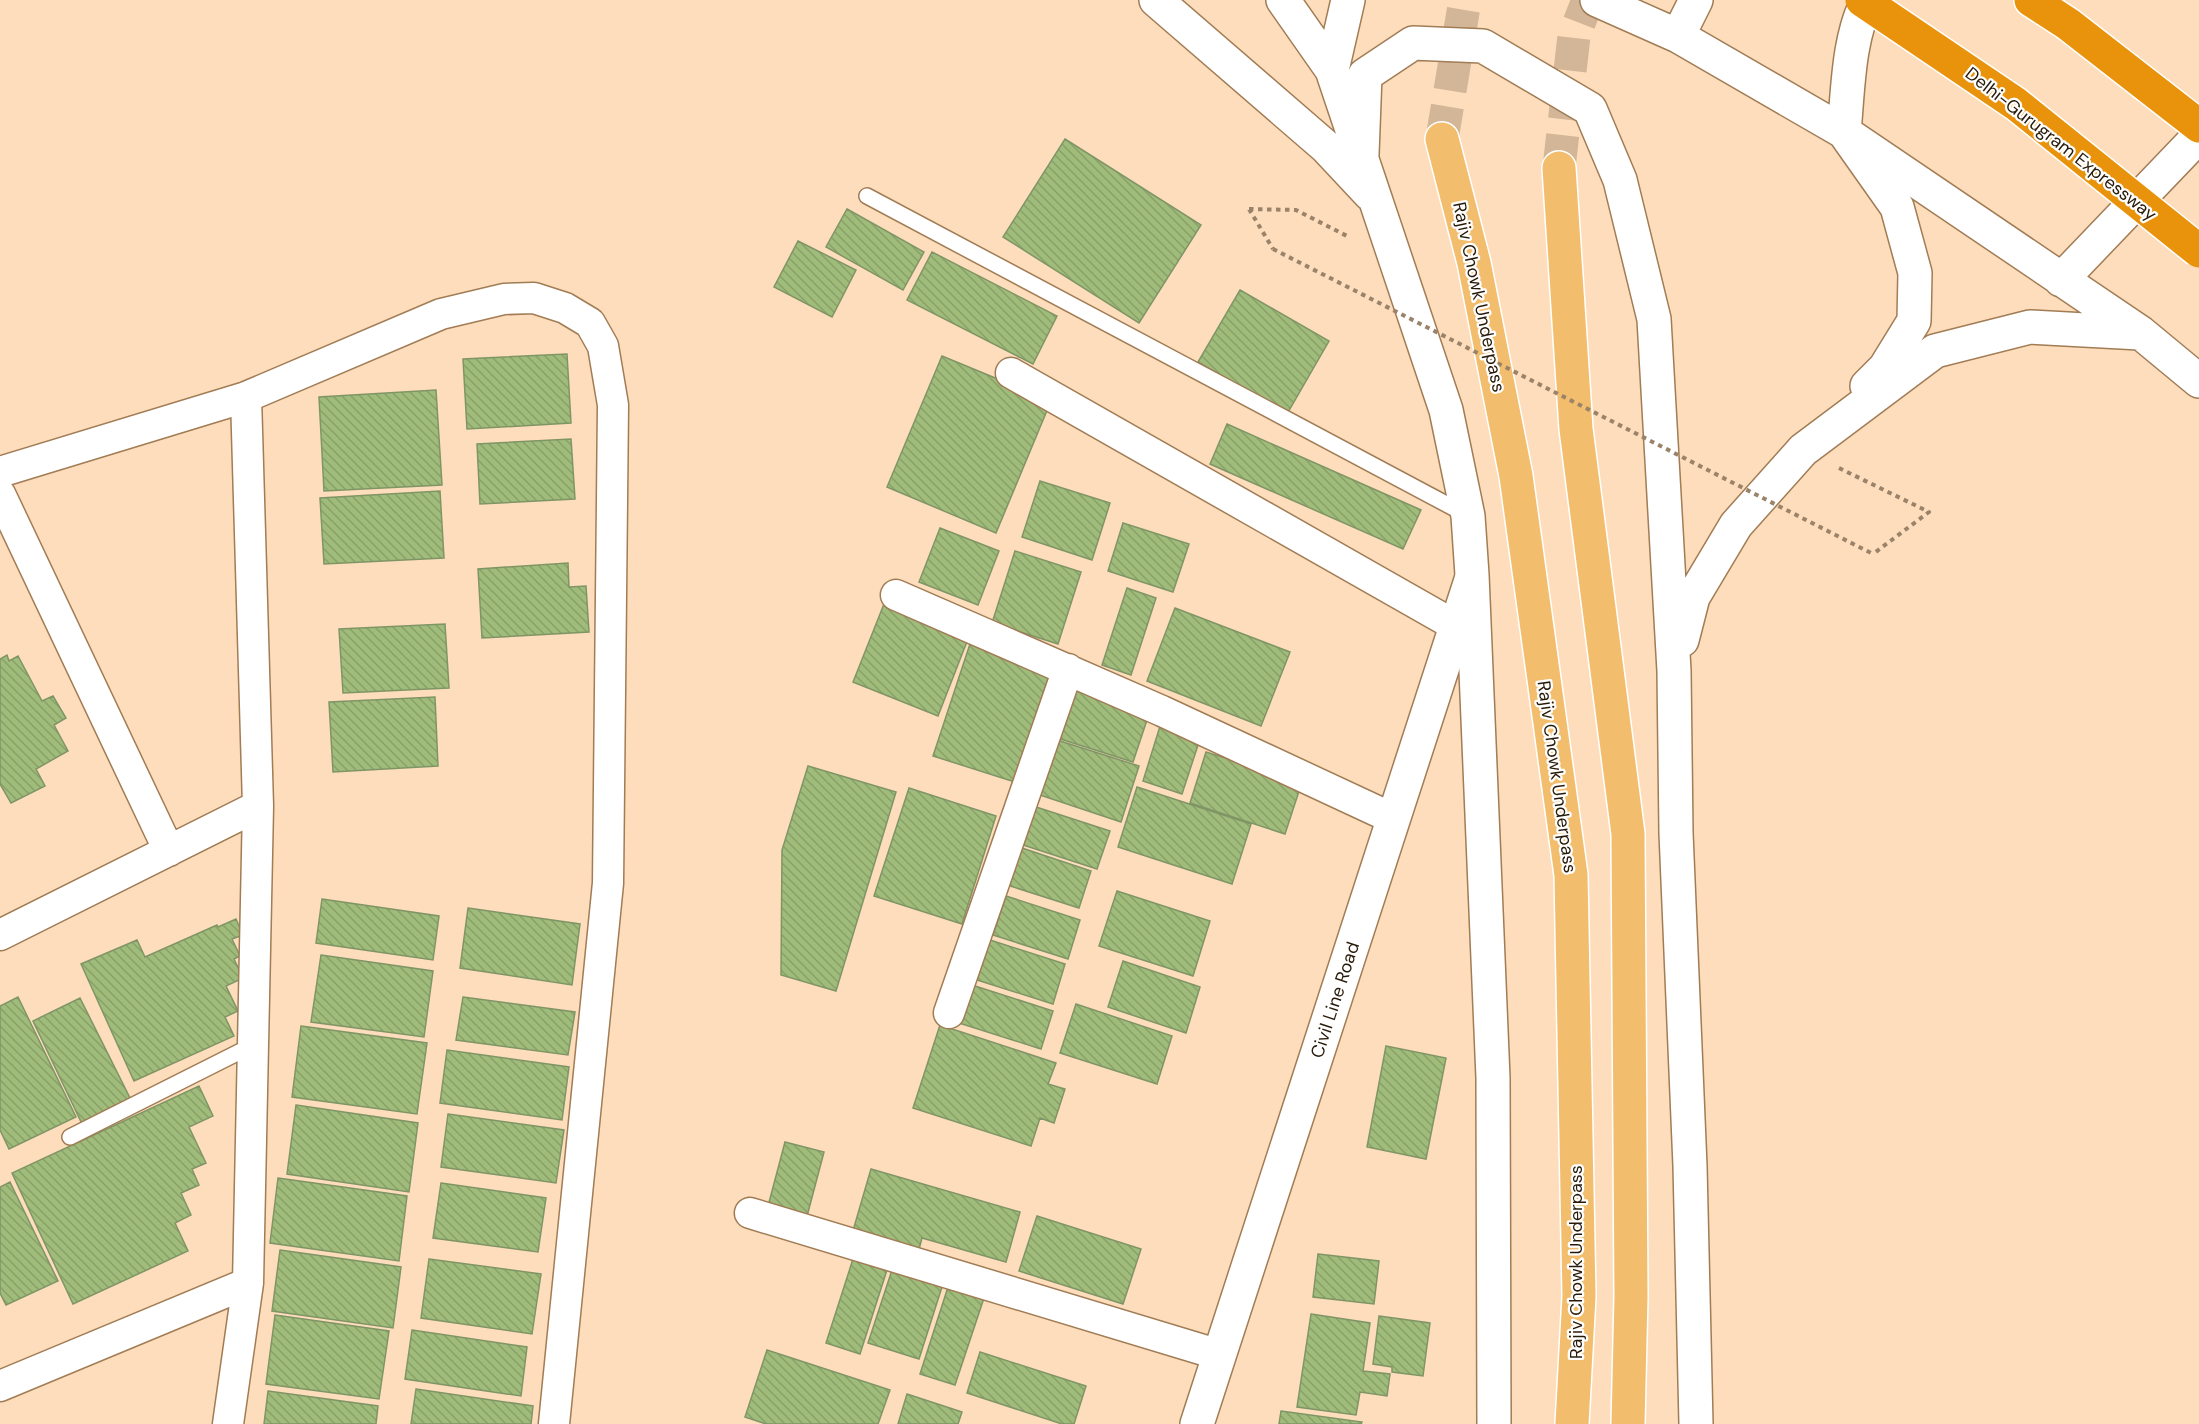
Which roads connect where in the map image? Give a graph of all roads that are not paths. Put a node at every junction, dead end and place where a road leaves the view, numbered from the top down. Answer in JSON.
{"nodes":[{"id":1,"x":1156,"y":0,"type":"edge"},
{"id":2,"x":1283,"y":0,"type":"edge"},
{"id":3,"x":1348,"y":0,"type":"edge"},
{"id":4,"x":1597,"y":0,"type":"edge"},
{"id":5,"x":1696,"y":0,"type":"edge"},
{"id":6,"x":1862,"y":0,"type":"edge"},
{"id":7,"x":1868,"y":0,"type":"edge"},
{"id":8,"x":2031,"y":0,"type":"edge"},
{"id":9,"x":1678,"y":36,"type":"junction"},
{"id":10,"x":1332,"y":70,"type":"junction"},
{"id":11,"x":2199,"y":126,"type":"edge"},
{"id":12,"x":1844,"y":132,"type":"junction"},
{"id":13,"x":2199,"y":136,"type":"edge"},
{"id":14,"x":1442,"y":139,"type":"tunnel mouth"},
{"id":15,"x":1362,"y":154,"type":"junction"},
{"id":16,"x":1559,"y":168,"type":"tunnel mouth"},
{"id":17,"x":867,"y":196,"type":"dead end"},
{"id":18,"x":1377,"y":202,"type":"junction"},
{"id":19,"x":2199,"y":251,"type":"edge"},
{"id":20,"x":2061,"y":280,"type":"junction"},
{"id":21,"x":2141,"y":333,"type":"junction"},
{"id":22,"x":1011,"y":373,"type":"dead end"},
{"id":23,"x":2199,"y":381,"type":"edge"},
{"id":24,"x":246,"y":397,"type":"junction"},
{"id":25,"x":1803,"y":450,"type":"junction"},
{"id":26,"x":0,"y":472,"type":"edge"},
{"id":27,"x":0,"y":494,"type":"edge"},
{"id":28,"x":1468,"y":516,"type":"junction"},
{"id":29,"x":1472,"y":575,"type":"junction"},
{"id":30,"x":896,"y":595,"type":"dead end"},
{"id":31,"x":1456,"y":626,"type":"junction"},
{"id":32,"x":1068,"y":669,"type":"junction"},
{"id":33,"x":1674,"y":671,"type":"junction"},
{"id":34,"x":258,"y":806,"type":"junction"},
{"id":35,"x":1394,"y":819,"type":"junction"},
{"id":36,"x":169,"y":850,"type":"junction"},
{"id":37,"x":0,"y":934,"type":"edge"},
{"id":38,"x":949,"y":1012,"type":"dead end"},
{"id":39,"x":253,"y":1045,"type":"junction"},
{"id":40,"x":70,"y":1137,"type":"dead end"},
{"id":41,"x":750,"y":1213,"type":"dead end"},
{"id":42,"x":248,"y":1283,"type":"junction"},
{"id":43,"x":1220,"y":1355,"type":"junction"},
{"id":44,"x":0,"y":1386,"type":"edge"},
{"id":45,"x":228,"y":1424,"type":"edge"},
{"id":46,"x":554,"y":1424,"type":"edge"},
{"id":47,"x":1197,"y":1424,"type":"edge"},
{"id":48,"x":1494,"y":1424,"type":"edge"},
{"id":49,"x":1572,"y":1424,"type":"edge"},
{"id":50,"x":1628,"y":1424,"type":"edge"},
{"id":51,"x":1696,"y":1424,"type":"edge"}],
"edges":[{"from":1,"to":18,"type":"main road"},
{"from":2,"to":10,"type":"main road"},
{"from":3,"to":10,"type":"main road"},
{"from":4,"to":9,"type":"main road"},
{"from":5,"to":9,"type":"main road"},
{"from":6,"to":19,"type":"highway","name":"Delhi-Gurugram Expressway","bridge":true},
{"from":7,"to":12,"type":"main road"},
{"from":8,"to":11,"type":"highway"},
{"from":9,"to":12,"type":"main road"},
{"from":10,"to":15,"type":"main road"},
{"from":12,"to":20,"type":"main road"},
{"from":12,"to":25,"type":"main road"},
{"from":13,"to":20,"type":"main road"},
{"from":14,"to":49,"type":"main road","name":"Rajiv Chowk Underpass"},
{"from":15,"to":18,"type":"main road"},
{"from":15,"to":33,"type":"main road"},
{"from":16,"to":50,"type":"main road"},
{"from":17,"to":28,"type":"lane"},
{"from":18,"to":28,"type":"main road"},
{"from":20,"to":21,"type":"main road"},
{"from":21,"to":23,"type":"main road"},
{"from":21,"to":25,"type":"main road"},
{"from":22,"to":31,"type":"street"},
{"from":24,"to":26,"type":"street"},
{"from":24,"to":34,"type":"street"},
{"from":24,"to":46,"type":"street"},
{"from":25,"to":33,"type":"main road"},
{"from":27,"to":36,"type":"street"},
{"from":28,"to":29,"type":"main road"},
{"from":29,"to":31,"type":"main road","name":"Civil Line Road"},
{"from":29,"to":48,"type":"main road"},
{"from":30,"to":32,"type":"street"},
{"from":31,"to":35,"type":"main road","name":"Civil Line Road"},
{"from":32,"to":35,"type":"street"},
{"from":32,"to":38,"type":"street"},
{"from":33,"to":51,"type":"main road"},
{"from":34,"to":36,"type":"street"},
{"from":34,"to":39,"type":"street"},
{"from":35,"to":43,"type":"main road","name":"Civil Line Road"},
{"from":36,"to":37,"type":"street"},
{"from":39,"to":40,"type":"lane"},
{"from":39,"to":42,"type":"street"},
{"from":41,"to":43,"type":"street"},
{"from":42,"to":44,"type":"street"},
{"from":42,"to":45,"type":"street"},
{"from":43,"to":47,"type":"main road","name":"Civil Line Road"}]}
